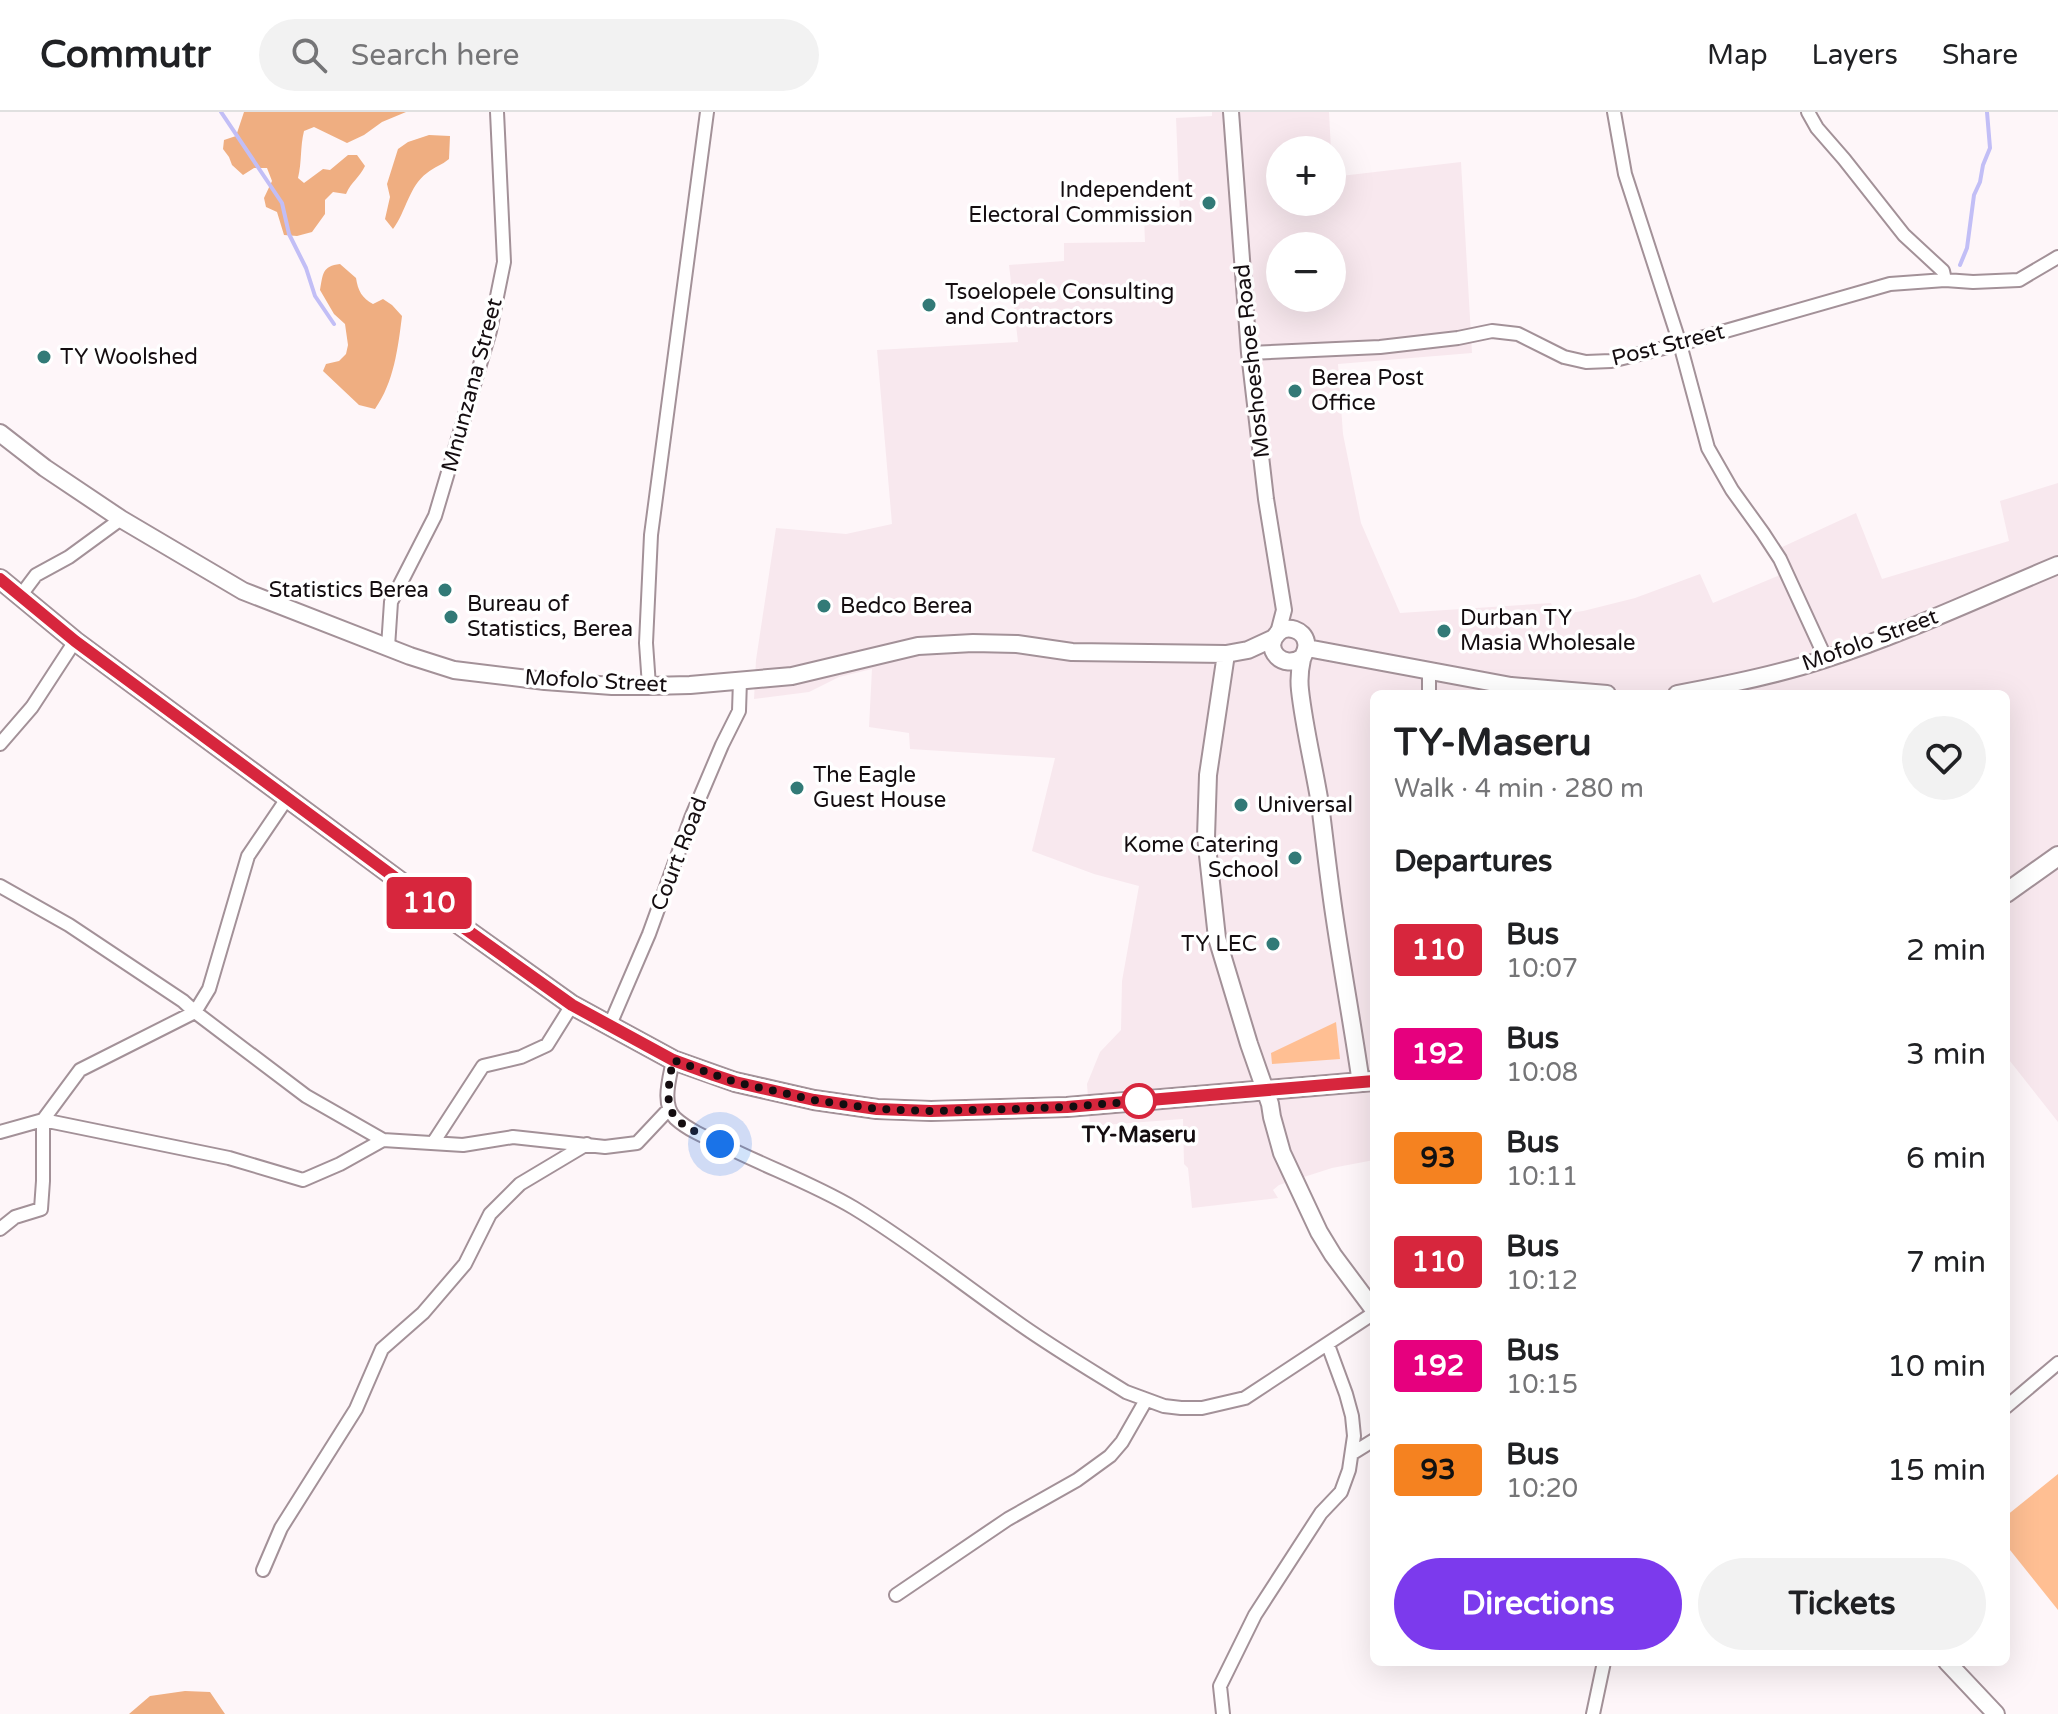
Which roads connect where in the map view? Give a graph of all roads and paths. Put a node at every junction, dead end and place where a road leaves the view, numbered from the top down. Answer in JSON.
{"nodes":[{"id":1,"x":497,"y":112,"type":"edge"},
{"id":2,"x":707,"y":112,"type":"edge"},
{"id":3,"x":1231,"y":112,"type":"edge"},
{"id":4,"x":1614,"y":112,"type":"edge"},
{"id":5,"x":1808,"y":112,"type":"edge"},
{"id":6,"x":2058,"y":257,"type":"edge"},
{"id":7,"x":1945,"y":280,"type":"junction"},
{"id":8,"x":1680,"y":344,"type":"junction"},
{"id":9,"x":1249,"y":353,"type":"junction"},
{"id":10,"x":0,"y":433,"type":"edge"},
{"id":11,"x":121,"y":519,"type":"junction"},
{"id":12,"x":2058,"y":565,"type":"edge"},
{"id":13,"x":0,"y":579,"type":"edge"},
{"id":14,"x":21,"y":595,"type":"junction"},
{"id":15,"x":1284,"y":610,"type":"junction"},
{"id":16,"x":1298,"y":631,"type":"junction"},
{"id":17,"x":1276,"y":635,"type":"junction"},
{"id":18,"x":75,"y":641,"type":"junction"},
{"id":19,"x":388,"y":647,"type":"junction"},
{"id":20,"x":1248,"y":650,"type":"junction"},
{"id":21,"x":1305,"y":652,"type":"junction"},
{"id":22,"x":1226,"y":654,"type":"junction"},
{"id":23,"x":1280,"y":659,"type":"junction"},
{"id":24,"x":1826,"y":659,"type":"junction"},
{"id":25,"x":1429,"y":671,"type":"junction"},
{"id":26,"x":740,"y":680,"type":"junction"},
{"id":27,"x":649,"y":686,"type":"junction"},
{"id":28,"x":1300,"y":688,"type":"junction"},
{"id":29,"x":1429,"y":690,"type":"edge"},
{"id":30,"x":1559,"y":690,"type":"edge"},
{"id":31,"x":1698,"y":690,"type":"edge"},
{"id":32,"x":0,"y":744,"type":"edge"},
{"id":33,"x":288,"y":797,"type":"junction"},
{"id":34,"x":2058,"y":856,"type":"edge"},
{"id":35,"x":0,"y":886,"type":"edge"},
{"id":36,"x":2010,"y":890,"type":"edge"},
{"id":37,"x":572,"y":1005,"type":"junction"},
{"id":38,"x":195,"y":1012,"type":"junction"},
{"id":39,"x":609,"y":1027,"type":"junction"},
{"id":40,"x":673,"y":1060,"type":"junction"},
{"id":41,"x":1368,"y":1082,"type":"edge"},
{"id":42,"x":1264,"y":1091,"type":"junction"},
{"id":43,"x":669,"y":1109,"type":"junction"},
{"id":44,"x":43,"y":1120,"type":"junction"},
{"id":45,"x":0,"y":1132,"type":"edge"},
{"id":46,"x":383,"y":1140,"type":"junction"},
{"id":47,"x":433,"y":1143,"type":"junction"},
{"id":48,"x":587,"y":1144,"type":"junction"},
{"id":49,"x":0,"y":1229,"type":"edge"},
{"id":50,"x":1370,"y":1306,"type":"edge"},
{"id":51,"x":1370,"y":1314,"type":"edge"},
{"id":52,"x":1328,"y":1345,"type":"junction"},
{"id":53,"x":2058,"y":1363,"type":"edge"},
{"id":54,"x":1146,"y":1400,"type":"junction"},
{"id":55,"x":2010,"y":1404,"type":"edge"},
{"id":56,"x":1370,"y":1442,"type":"edge"},
{"id":57,"x":1353,"y":1453,"type":"junction"},
{"id":58,"x":263,"y":1570,"type":"dead end"},
{"id":59,"x":896,"y":1595,"type":"dead end"},
{"id":60,"x":1603,"y":1666,"type":"edge"},
{"id":61,"x":1951,"y":1666,"type":"edge"},
{"id":62,"x":1223,"y":1714,"type":"edge"},
{"id":63,"x":1593,"y":1714,"type":"edge"},
{"id":64,"x":1996,"y":1714,"type":"edge"}],
"edges":[{"from":1,"to":19,"type":"street","name":"Mnunzana Street"},
{"from":2,"to":27,"type":"street"},
{"from":3,"to":9,"type":"street","name":"Moshoeshoe Road"},
{"from":4,"to":8,"type":"street"},
{"from":5,"to":7,"type":"street"},
{"from":6,"to":7,"type":"street","name":"Post Street"},
{"from":7,"to":8,"type":"street","name":"Post Street"},
{"from":8,"to":9,"type":"street","name":"Post Street"},
{"from":8,"to":24,"type":"street"},
{"from":9,"to":15,"type":"street","name":"Moshoeshoe Road"},
{"from":10,"to":11,"type":"main road","name":"Mofolo Street"},
{"from":11,"to":14,"type":"street"},
{"from":11,"to":19,"type":"main road","name":"Mofolo Street"},
{"from":12,"to":24,"type":"main road","name":"Mofolo Street"},
{"from":13,"to":14,"type":"main road"},
{"from":14,"to":18,"type":"main road"},
{"from":15,"to":16,"type":"street","name":"Moshoeshoe Road"},
{"from":15,"to":17,"type":"street","name":"Moshoeshoe Road"},
{"from":16,"to":17,"type":"main road"},
{"from":16,"to":21,"type":"main road"},
{"from":17,"to":20,"type":"main road","name":"Mofolo Street"},
{"from":17,"to":23,"type":"main road"},
{"from":18,"to":32,"type":"street"},
{"from":18,"to":33,"type":"main road"},
{"from":19,"to":27,"type":"main road","name":"Mofolo Street"},
{"from":20,"to":22,"type":"main road","name":"Mofolo Street"},
{"from":20,"to":23,"type":"main road","name":"Mofolo Street"},
{"from":21,"to":23,"type":"main road"},
{"from":21,"to":25,"type":"main road"},
{"from":21,"to":28,"type":"main road"},
{"from":22,"to":26,"type":"main road","name":"Mofolo Street"},
{"from":22,"to":42,"type":"main road"},
{"from":23,"to":28,"type":"main road"},
{"from":24,"to":31,"type":"main road","name":"Mofolo Street"},
{"from":25,"to":29,"type":"street"},
{"from":25,"to":30,"type":"main road"},
{"from":26,"to":27,"type":"main road","name":"Mofolo Street"},
{"from":26,"to":39,"type":"street","name":"Court Road"},
{"from":28,"to":41,"type":"main road"},
{"from":33,"to":37,"type":"main road"},
{"from":33,"to":38,"type":"street"},
{"from":34,"to":36,"type":"main road"},
{"from":35,"to":38,"type":"street"},
{"from":37,"to":39,"type":"main road"},
{"from":37,"to":47,"type":"street"},
{"from":38,"to":44,"type":"street"},
{"from":38,"to":46,"type":"street"},
{"from":39,"to":40,"type":"main road"},
{"from":40,"to":42,"type":"main road"},
{"from":40,"to":43,"type":"street"},
{"from":41,"to":42,"type":"main road"},
{"from":42,"to":50,"type":"main road"},
{"from":43,"to":48,"type":"street"},
{"from":43,"to":54,"type":"street"},
{"from":44,"to":45,"type":"street"},
{"from":44,"to":46,"type":"street"},
{"from":44,"to":49,"type":"street"},
{"from":46,"to":47,"type":"street"},
{"from":47,"to":48,"type":"street"},
{"from":48,"to":58,"type":"street"},
{"from":51,"to":52,"type":"street"},
{"from":52,"to":54,"type":"street"},
{"from":52,"to":57,"type":"street"},
{"from":53,"to":55,"type":"street"},
{"from":54,"to":59,"type":"street"},
{"from":56,"to":57,"type":"street"},
{"from":57,"to":62,"type":"street"},
{"from":60,"to":63,"type":"street"},
{"from":61,"to":64,"type":"main road"}]}
